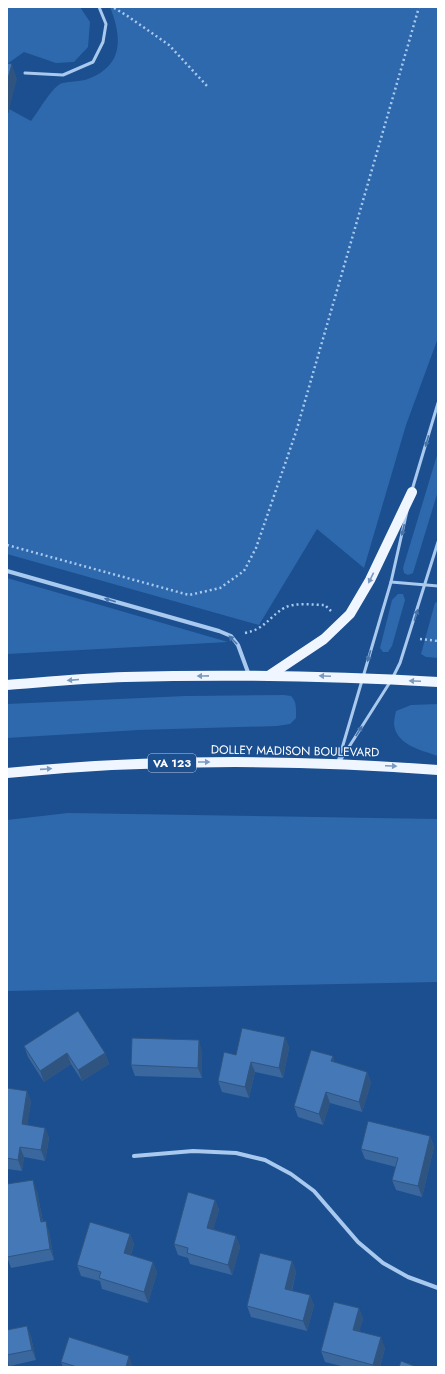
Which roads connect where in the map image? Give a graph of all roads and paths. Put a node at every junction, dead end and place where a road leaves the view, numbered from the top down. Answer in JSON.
{"nodes":[{"id":1,"x":99,"y":7,"type":"edge"},
{"id":2,"x":112,"y":7,"type":"edge"},
{"id":3,"x":419,"y":7,"type":"edge"},
{"id":4,"x":25,"y":73,"type":"dead end"},
{"id":5,"x":208,"y":87,"type":"dead end"},
{"id":6,"x":438,"y":403,"type":"edge"},
{"id":7,"x":412,"y":492,"type":"junction"},
{"id":8,"x":438,"y":542,"type":"edge"},
{"id":9,"x":7,"y":545,"type":"edge"},
{"id":10,"x":7,"y":571,"type":"edge"},
{"id":11,"x":391,"y":582,"type":"junction"},
{"id":12,"x":425,"y":585,"type":"junction"},
{"id":13,"x":438,"y":586,"type":"edge"},
{"id":14,"x":249,"y":675,"type":"junction"},
{"id":15,"x":270,"y":675,"type":"junction"},
{"id":16,"x":363,"y":678,"type":"junction"},
{"id":17,"x":392,"y":679,"type":"junction"},
{"id":18,"x":438,"y":682,"type":"edge"},
{"id":19,"x":7,"y":685,"type":"edge"},
{"id":20,"x":338,"y":764,"type":"junction"},
{"id":21,"x":438,"y":770,"type":"edge"},
{"id":22,"x":7,"y":773,"type":"edge"},
{"id":23,"x":134,"y":1156,"type":"dead end"},
{"id":24,"x":438,"y":1288,"type":"edge"}],
"edges":[{"from":1,"to":4,"type":"lane"},
{"from":2,"to":5,"type":"path"},
{"from":3,"to":9,"type":"path"},
{"from":6,"to":7,"type":"lane","one_way":true},
{"from":7,"to":11,"type":"lane","one_way":true},
{"from":7,"to":15,"type":"main road","one_way":true},
{"from":8,"to":12,"type":"lane"},
{"from":14,"to":10,"type":"street","one_way":true},
{"from":11,"to":12,"type":"lane"},
{"from":11,"to":16,"type":"lane","one_way":true},
{"from":12,"to":13,"type":"lane"},
{"from":17,"to":12,"type":"lane","one_way":true},
{"from":14,"to":15,"type":"main road"},
{"from":14,"to":19,"type":"main road","one_way":true},
{"from":16,"to":15,"type":"main road","one_way":true},
{"from":16,"to":17,"type":"main road"},
{"from":16,"to":20,"type":"lane"},
{"from":18,"to":17,"type":"main road","one_way":true},
{"from":20,"to":17,"type":"lane","one_way":true},
{"from":20,"to":21,"type":"main road","name":"DOLLEY MADISON BOULEVARD","number":"VA 123","one_way":true},
{"from":22,"to":20,"type":"main road","name":"DOLLEY MADISON BOULEVARD","number":"VA 123","one_way":true},
{"from":23,"to":24,"type":"street"}]}
